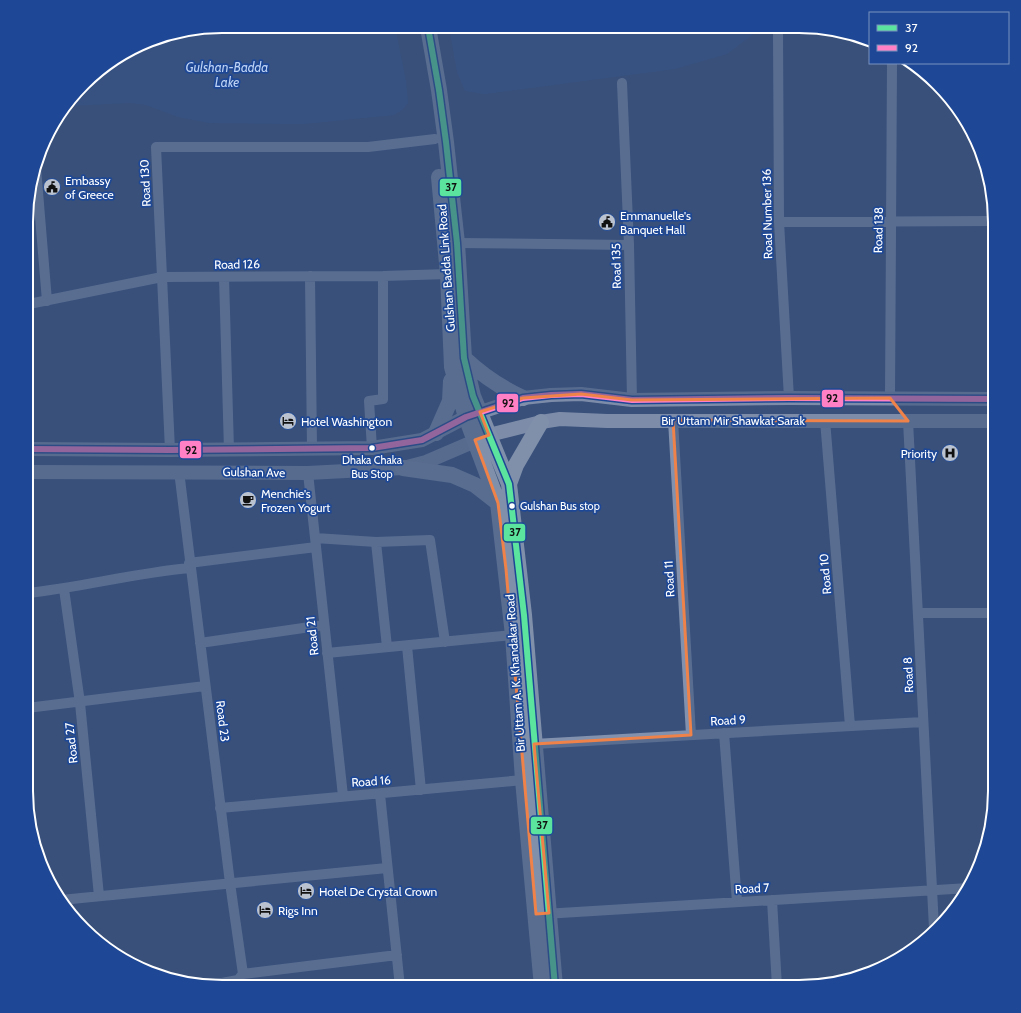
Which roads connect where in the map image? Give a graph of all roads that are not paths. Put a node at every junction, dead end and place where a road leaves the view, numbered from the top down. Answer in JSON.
{"nodes":[{"id":1,"x":419,"y":33,"type":"edge"},
{"id":2,"x":429,"y":33,"type":"edge"},
{"id":3,"x":778,"y":33,"type":"edge"},
{"id":4,"x":892,"y":64,"type":"edge"},
{"id":5,"x":622,"y":83,"type":"dead end"},
{"id":6,"x":436,"y":139,"type":"junction"},
{"id":7,"x":37,"y":183,"type":"edge"},
{"id":8,"x":988,"y":221,"type":"edge"},
{"id":9,"x":779,"y":222,"type":"junction"},
{"id":10,"x":891,"y":222,"type":"junction"},
{"id":11,"x":457,"y":244,"type":"junction"},
{"id":12,"x":629,"y":245,"type":"junction"},
{"id":13,"x":448,"y":274,"type":"junction"},
{"id":14,"x":310,"y":276,"type":"junction"},
{"id":15,"x":383,"y":276,"type":"junction"},
{"id":16,"x":162,"y":277,"type":"junction"},
{"id":17,"x":224,"y":277,"type":"junction"},
{"id":18,"x":47,"y":301,"type":"junction"},
{"id":19,"x":33,"y":303,"type":"edge"},
{"id":20,"x":458,"y":362,"type":"junction"},
{"id":21,"x":523,"y":398,"type":"junction"},
{"id":22,"x":789,"y":398,"type":"junction"},
{"id":23,"x":890,"y":398,"type":"junction"},
{"id":24,"x":988,"y":399,"type":"edge"},
{"id":25,"x":632,"y":400,"type":"junction"},
{"id":26,"x":473,"y":414,"type":"junction"},
{"id":27,"x":673,"y":420,"type":"junction"},
{"id":28,"x":825,"y":420,"type":"junction"},
{"id":29,"x":908,"y":420,"type":"junction"},
{"id":30,"x":988,"y":421,"type":"edge"},
{"id":31,"x":541,"y":422,"type":"junction"},
{"id":32,"x":436,"y":434,"type":"junction"},
{"id":33,"x":482,"y":437,"type":"junction"},
{"id":34,"x":33,"y":448,"type":"edge"},
{"id":35,"x":372,"y":448,"type":"junction"},
{"id":36,"x":312,"y":449,"type":"junction"},
{"id":37,"x":170,"y":450,"type":"junction"},
{"id":38,"x":229,"y":450,"type":"junction"},
{"id":39,"x":403,"y":468,"type":"junction"},
{"id":40,"x":33,"y":472,"type":"edge"},
{"id":41,"x":179,"y":472,"type":"junction"},
{"id":42,"x":308,"y":473,"type":"junction"},
{"id":43,"x":509,"y":484,"type":"junction"},
{"id":44,"x":498,"y":503,"type":"junction"},
{"id":45,"x":376,"y":542,"type":"junction"},
{"id":46,"x":316,"y":543,"type":"junction"},
{"id":47,"x":190,"y":565,"type":"junction"},
{"id":48,"x":64,"y":589,"type":"junction"},
{"id":49,"x":33,"y":592,"type":"edge"},
{"id":50,"x":919,"y":613,"type":"junction"},
{"id":51,"x":988,"y":613,"type":"edge"},
{"id":52,"x":324,"y":625,"type":"junction"},
{"id":53,"x":513,"y":635,"type":"junction"},
{"id":54,"x":445,"y":642,"type":"junction"},
{"id":55,"x":200,"y":643,"type":"junction"},
{"id":56,"x":407,"y":646,"type":"junction"},
{"id":57,"x":387,"y":647,"type":"junction"},
{"id":58,"x":327,"y":653,"type":"junction"},
{"id":59,"x":205,"y":686,"type":"junction"},
{"id":60,"x":80,"y":703,"type":"junction"},
{"id":61,"x":33,"y":707,"type":"edge"},
{"id":62,"x":923,"y":722,"type":"junction"},
{"id":63,"x":850,"y":726,"type":"junction"},
{"id":64,"x":724,"y":734,"type":"junction"},
{"id":65,"x":691,"y":735,"type":"junction"},
{"id":66,"x":534,"y":744,"type":"junction"},
{"id":67,"x":523,"y":780,"type":"junction"},
{"id":68,"x":422,"y":790,"type":"junction"},
{"id":69,"x":380,"y":794,"type":"junction"},
{"id":70,"x":343,"y":796,"type":"junction"},
{"id":71,"x":220,"y":808,"type":"junction"},
{"id":72,"x":387,"y":868,"type":"junction"},
{"id":73,"x":230,"y":883,"type":"junction"},
{"id":74,"x":961,"y":888,"type":"edge"},
{"id":75,"x":933,"y":890,"type":"junction"},
{"id":76,"x":99,"y":896,"type":"junction"},
{"id":77,"x":67,"y":899,"type":"edge"},
{"id":78,"x":772,"y":900,"type":"junction"},
{"id":79,"x":737,"y":902,"type":"junction"},
{"id":80,"x":543,"y":914,"type":"junction"},
{"id":81,"x":934,"y":924,"type":"edge"},
{"id":82,"x":397,"y":955,"type":"junction"},
{"id":83,"x":243,"y":974,"type":"junction"},
{"id":84,"x":238,"y":980,"type":"edge"},
{"id":85,"x":399,"y":980,"type":"edge"},
{"id":86,"x":542,"y":980,"type":"edge"},
{"id":87,"x":554,"y":980,"type":"edge"},
{"id":88,"x":777,"y":980,"type":"edge"}],
"edges":[{"from":1,"to":6,"type":"main road","name":"Gulshan Badda Link Road"},
{"from":2,"to":11,"type":"main road","name":"Gulshan Badda Link Road"},
{"from":3,"to":9,"type":"street","name":"Road Number 136"},
{"from":4,"to":10,"type":"street","name":"Road 138"},
{"from":5,"to":12,"type":"street","name":"Road 135"},
{"from":6,"to":13,"type":"main road","name":"Gulshan Badda Link Road"},
{"from":6,"to":16,"type":"street","name":"Road 130"},
{"from":7,"to":18,"type":"street"},
{"from":8,"to":10,"type":"street"},
{"from":9,"to":10,"type":"street"},
{"from":9,"to":22,"type":"street","name":"Road Number 136"},
{"from":10,"to":23,"type":"street","name":"Road 138"},
{"from":11,"to":12,"type":"street"},
{"from":11,"to":20,"type":"main road","name":"Gulshan Badda Link Road"},
{"from":12,"to":25,"type":"street","name":"Road 135"},
{"from":13,"to":15,"type":"street","name":"Road 126"},
{"from":13,"to":20,"type":"main road","name":"Gulshan Badda Link Road"},
{"from":14,"to":15,"type":"street","name":"Road 126"},
{"from":14,"to":17,"type":"street","name":"Road 126"},
{"from":14,"to":36,"type":"street"},
{"from":15,"to":35,"type":"street"},
{"from":16,"to":17,"type":"street","name":"Road 126"},
{"from":16,"to":18,"type":"street","name":"Road 126"},
{"from":16,"to":37,"type":"street","name":"Road 130"},
{"from":17,"to":38,"type":"street"},
{"from":18,"to":19,"type":"street","name":"Road 126"},
{"from":20,"to":21,"type":"main road"},
{"from":20,"to":26,"type":"main road","name":"Bir Uttam A. K. Khandakar Road"},
{"from":20,"to":32,"type":"main road"},
{"from":21,"to":25,"type":"main road","name":"Bir Uttam Mir Shawkat Sarak"},
{"from":21,"to":26,"type":"main road","name":"Bir Uttam Mir Shawkat Sarak"},
{"from":22,"to":23,"type":"main road","name":"Bir Uttam Mir Shawkat Sarak"},
{"from":22,"to":25,"type":"main road","name":"Bir Uttam Mir Shawkat Sarak"},
{"from":23,"to":24,"type":"main road","name":"Bir Uttam Mir Shawkat Sarak"},
{"from":23,"to":29,"type":"main road"},
{"from":26,"to":32,"type":"main road","name":"Gulshan Ave"},
{"from":26,"to":33,"type":"main road","name":"Bir Uttam A. K. Khandakar Road"},
{"from":27,"to":28,"type":"main road","name":"Bir Uttam Mir Shawkat Sarak"},
{"from":27,"to":31,"type":"main road","name":"Bir Uttam Mir Shawkat Sarak"},
{"from":27,"to":65,"type":"street","name":"Road 11"},
{"from":28,"to":29,"type":"main road","name":"Bir Uttam Mir Shawkat Sarak"},
{"from":28,"to":63,"type":"street","name":"Road 10"},
{"from":29,"to":30,"type":"main road","name":"Bir Uttam Mir Shawkat Sarak"},
{"from":29,"to":50,"type":"street","name":"Road 8"},
{"from":31,"to":33,"type":"main road","name":"Bir Uttam Mir Shawkat Sarak"},
{"from":31,"to":43,"type":"main road"},
{"from":32,"to":35,"type":"main road","name":"Gulshan Ave"},
{"from":33,"to":39,"type":"main road","name":"Gulshan Ave"},
{"from":33,"to":43,"type":"main road","name":"Bir Uttam A. K. Khandakar Road"},
{"from":33,"to":44,"type":"main road","name":"Bir Uttam A. K. Khandakar Road"},
{"from":34,"to":37,"type":"main road","name":"Gulshan Ave"},
{"from":35,"to":36,"type":"main road","name":"Gulshan Ave"},
{"from":36,"to":38,"type":"main road","name":"Gulshan Ave"},
{"from":37,"to":38,"type":"main road","name":"Gulshan Ave"},
{"from":39,"to":42,"type":"main road","name":"Gulshan Ave"},
{"from":39,"to":44,"type":"main road"},
{"from":40,"to":41,"type":"main road","name":"Gulshan Ave"},
{"from":41,"to":42,"type":"main road","name":"Gulshan Ave"},
{"from":41,"to":47,"type":"street","name":"Road 23"},
{"from":42,"to":46,"type":"street","name":"Road 21"},
{"from":43,"to":66,"type":"main road","name":"Bir Uttam A. K. Khandakar Road"},
{"from":44,"to":53,"type":"main road","name":"Bir Uttam A. K. Khandakar Road"},
{"from":45,"to":46,"type":"street"},
{"from":45,"to":54,"type":"street"},
{"from":45,"to":57,"type":"street"},
{"from":46,"to":47,"type":"street"},
{"from":46,"to":52,"type":"street","name":"Road 21"},
{"from":47,"to":48,"type":"street"},
{"from":47,"to":55,"type":"street","name":"Road 23"},
{"from":48,"to":49,"type":"street"},
{"from":48,"to":60,"type":"street","name":"Road 27"},
{"from":50,"to":51,"type":"street"},
{"from":50,"to":62,"type":"street","name":"Road 8"},
{"from":52,"to":55,"type":"street"},
{"from":52,"to":58,"type":"street","name":"Road 21"},
{"from":53,"to":54,"type":"street"},
{"from":53,"to":67,"type":"main road","name":"Bir Uttam A. K. Khandakar Road"},
{"from":54,"to":56,"type":"street"},
{"from":55,"to":59,"type":"street","name":"Road 23"},
{"from":56,"to":57,"type":"street"},
{"from":56,"to":68,"type":"street"},
{"from":57,"to":58,"type":"street"},
{"from":58,"to":70,"type":"street","name":"Road 21"},
{"from":59,"to":60,"type":"street"},
{"from":59,"to":71,"type":"street","name":"Road 23"},
{"from":60,"to":61,"type":"street"},
{"from":60,"to":76,"type":"street","name":"Road 27"},
{"from":62,"to":63,"type":"street","name":"Road 9"},
{"from":62,"to":75,"type":"street","name":"Road 8"},
{"from":63,"to":64,"type":"street","name":"Road 9"},
{"from":64,"to":65,"type":"street","name":"Road 9"},
{"from":64,"to":79,"type":"street"},
{"from":65,"to":66,"type":"street","name":"Road 9"},
{"from":66,"to":80,"type":"main road","name":"Bir Uttam A. K. Khandakar Road"},
{"from":67,"to":68,"type":"street","name":"Road 16"},
{"from":67,"to":80,"type":"main road","name":"Bir Uttam A. K. Khandakar Road"},
{"from":68,"to":69,"type":"street","name":"Road 16"},
{"from":69,"to":70,"type":"street","name":"Road 16"},
{"from":69,"to":72,"type":"street"},
{"from":70,"to":71,"type":"street","name":"Road 16"},
{"from":71,"to":73,"type":"street","name":"Road 23"},
{"from":72,"to":73,"type":"street"},
{"from":72,"to":82,"type":"street"},
{"from":73,"to":76,"type":"street"},
{"from":73,"to":83,"type":"street","name":"Road 23"},
{"from":74,"to":75,"type":"street","name":"Road 7"},
{"from":75,"to":78,"type":"street","name":"Road 7"},
{"from":75,"to":81,"type":"street","name":"Road 8"},
{"from":76,"to":77,"type":"street"},
{"from":78,"to":79,"type":"street","name":"Road 7"},
{"from":78,"to":88,"type":"street"},
{"from":79,"to":80,"type":"street","name":"Road 7"},
{"from":80,"to":86,"type":"main road","name":"Bir Uttam A. K. Khandakar Road"},
{"from":80,"to":87,"type":"main road","name":"Bir Uttam A. K. Khandakar Road"},
{"from":82,"to":83,"type":"street"},
{"from":82,"to":85,"type":"street"},
{"from":83,"to":84,"type":"street"}]}
